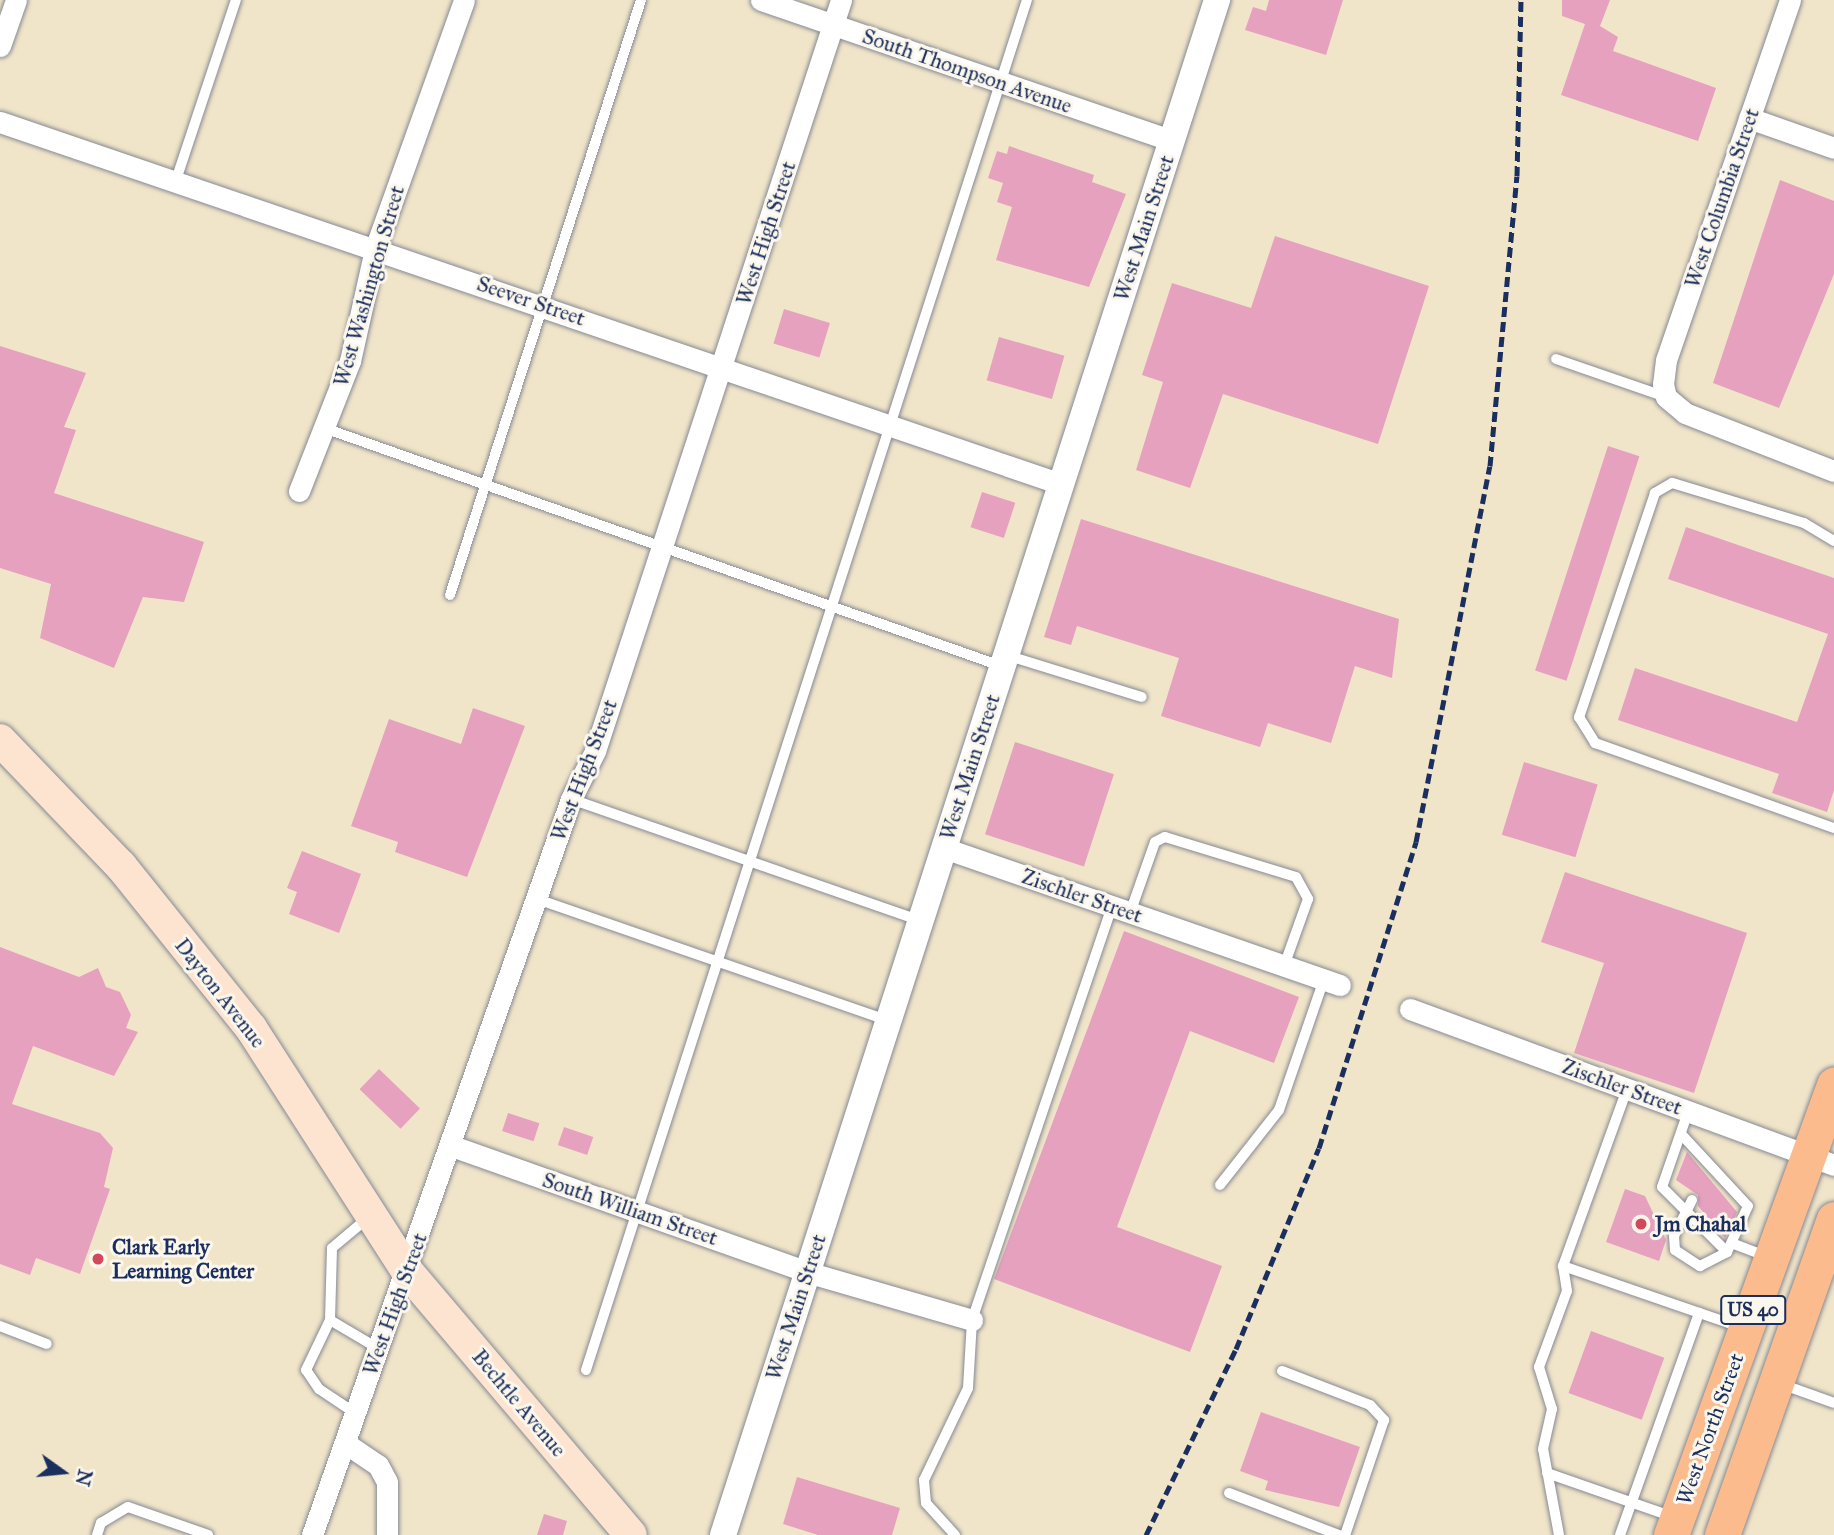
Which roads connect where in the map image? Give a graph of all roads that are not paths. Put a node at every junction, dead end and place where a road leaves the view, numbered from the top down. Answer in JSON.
{"nodes":[{"id":1,"x":16,"y":0,"type":"edge"},
{"id":2,"x":236,"y":0,"type":"edge"},
{"id":3,"x":464,"y":0,"type":"edge"},
{"id":4,"x":641,"y":0,"type":"edge"},
{"id":5,"x":761,"y":0,"type":"edge"},
{"id":6,"x":841,"y":0,"type":"edge"},
{"id":7,"x":1027,"y":0,"type":"edge"},
{"id":8,"x":1217,"y":0,"type":"edge"},
{"id":9,"x":1790,"y":0,"type":"edge"},
{"id":10,"x":833,"y":24,"type":"junction"},
{"id":11,"x":0,"y":46,"type":"edge"},
{"id":12,"x":1000,"y":84,"type":"junction"},
{"id":13,"x":1749,"y":118,"type":"junction"},
{"id":14,"x":0,"y":122,"type":"edge"},
{"id":15,"x":1172,"y":141,"type":"junction"},
{"id":16,"x":1834,"y":148,"type":"edge"},
{"id":17,"x":176,"y":180,"type":"junction"},
{"id":18,"x":375,"y":249,"type":"junction"},
{"id":19,"x":544,"y":306,"type":"junction"},
{"id":20,"x":1556,"y":359,"type":"dead end"},
{"id":21,"x":723,"y":366,"type":"junction"},
{"id":22,"x":1666,"y":397,"type":"junction"},
{"id":23,"x":324,"y":428,"type":"junction"},
{"id":24,"x":890,"y":428,"type":"junction"},
{"id":25,"x":1834,"y":471,"type":"edge"},
{"id":26,"x":1061,"y":484,"type":"junction"},
{"id":27,"x":484,"y":486,"type":"junction"},
{"id":28,"x":299,"y":491,"type":"dead end"},
{"id":29,"x":1834,"y":541,"type":"edge"},
{"id":30,"x":663,"y":548,"type":"junction"},
{"id":31,"x":450,"y":595,"type":"dead end"},
{"id":32,"x":835,"y":607,"type":"junction"},
{"id":33,"x":1004,"y":661,"type":"junction"},
{"id":34,"x":1142,"y":697,"type":"dead end"},
{"id":35,"x":0,"y":740,"type":"edge"},
{"id":36,"x":571,"y":799,"type":"junction"},
{"id":37,"x":1834,"y":828,"type":"edge"},
{"id":38,"x":944,"y":848,"type":"junction"},
{"id":39,"x":752,"y":862,"type":"junction"},
{"id":40,"x":537,"y":899,"type":"junction"},
{"id":41,"x":1121,"y":909,"type":"junction"},
{"id":42,"x":918,"y":920,"type":"junction"},
{"id":43,"x":719,"y":965,"type":"junction"},
{"id":44,"x":1284,"y":965,"type":"junction"},
{"id":45,"x":1332,"y":982,"type":"joint"},
{"id":46,"x":1410,"y":1009,"type":"dead end"},
{"id":47,"x":886,"y":1020,"type":"junction"},
{"id":48,"x":1834,"y":1085,"type":"edge"},
{"id":49,"x":1627,"y":1089,"type":"junction"},
{"id":50,"x":1688,"y":1112,"type":"junction"},
{"id":51,"x":1681,"y":1134,"type":"junction"},
{"id":52,"x":452,"y":1146,"type":"junction"},
{"id":53,"x":1821,"y":1161,"type":"edge"},
{"id":54,"x":1220,"y":1185,"type":"dead end"},
{"id":55,"x":1728,"y":1185,"type":"junction"},
{"id":56,"x":1723,"y":1196,"type":"dead end"},
{"id":57,"x":1692,"y":1199,"type":"dead end"},
{"id":58,"x":639,"y":1212,"type":"junction"},
{"id":59,"x":1687,"y":1212,"type":"junction"},
{"id":60,"x":371,"y":1215,"type":"junction"},
{"id":61,"x":1834,"y":1219,"type":"edge"},
{"id":62,"x":1731,"y":1248,"type":"junction"},
{"id":63,"x":1772,"y":1258,"type":"junction"},
{"id":64,"x":1563,"y":1266,"type":"junction"},
{"id":65,"x":407,"y":1271,"type":"junction"},
{"id":66,"x":807,"y":1272,"type":"junction"},
{"id":67,"x":1699,"y":1312,"type":"junction"},
{"id":68,"x":330,"y":1320,"type":"junction"},
{"id":69,"x":972,"y":1320,"type":"junction"},
{"id":70,"x":0,"y":1326,"type":"edge"},
{"id":71,"x":1746,"y":1329,"type":"junction"},
{"id":72,"x":47,"y":1344,"type":"dead end"},
{"id":73,"x":379,"y":1349,"type":"junction"},
{"id":74,"x":586,"y":1370,"type":"dead end"},
{"id":75,"x":1282,"y":1371,"type":"dead end"},
{"id":76,"x":1776,"y":1382,"type":"junction"},
{"id":77,"x":1834,"y":1403,"type":"edge"},
{"id":78,"x":355,"y":1413,"type":"junction"},
{"id":79,"x":345,"y":1443,"type":"junction"},
{"id":80,"x":1547,"y":1473,"type":"junction"},
{"id":81,"x":1229,"y":1493,"type":"dead end"},
{"id":82,"x":1632,"y":1503,"type":"junction"},
{"id":83,"x":1674,"y":1527,"type":"edge"},
{"id":84,"x":97,"y":1535,"type":"edge"},
{"id":85,"x":208,"y":1535,"type":"edge"},
{"id":86,"x":312,"y":1535,"type":"edge"},
{"id":87,"x":387,"y":1535,"type":"edge"},
{"id":88,"x":631,"y":1535,"type":"edge"},
{"id":89,"x":723,"y":1535,"type":"edge"},
{"id":90,"x":955,"y":1535,"type":"edge"},
{"id":91,"x":1339,"y":1535,"type":"edge"},
{"id":92,"x":1345,"y":1535,"type":"edge"},
{"id":93,"x":1559,"y":1535,"type":"edge"},
{"id":94,"x":1620,"y":1535,"type":"edge"},
{"id":95,"x":1722,"y":1535,"type":"edge"}],
"edges":[{"from":1,"to":11,"type":"street"},
{"from":2,"to":17,"type":"lane"},
{"from":3,"to":18,"type":"street","name":"West Washington Street"},
{"from":4,"to":19,"type":"lane"},
{"from":5,"to":10,"type":"street","name":"South Thompson Avenue"},
{"from":6,"to":10,"type":"street","name":"West High Street"},
{"from":7,"to":12,"type":"lane"},
{"from":8,"to":15,"type":"street","name":"West Main Street"},
{"from":9,"to":13,"type":"street","name":"West Columbia Street"},
{"from":10,"to":12,"type":"street","name":"South Thompson Avenue"},
{"from":10,"to":21,"type":"street","name":"West High Street"},
{"from":12,"to":15,"type":"street","name":"South Thompson Avenue"},
{"from":12,"to":24,"type":"lane"},
{"from":13,"to":16,"type":"street"},
{"from":13,"to":22,"type":"street","name":"West Columbia Street"},
{"from":14,"to":17,"type":"street","name":"Seever Street"},
{"from":15,"to":26,"type":"street","name":"West Main Street"},
{"from":17,"to":18,"type":"street","name":"Seever Street"},
{"from":18,"to":19,"type":"street","name":"Seever Street"},
{"from":18,"to":23,"type":"street","name":"West Washington Street"},
{"from":19,"to":21,"type":"street","name":"Seever Street"},
{"from":19,"to":27,"type":"lane"},
{"from":20,"to":22,"type":"lane"},
{"from":21,"to":24,"type":"street","name":"Seever Street"},
{"from":21,"to":30,"type":"street","name":"West High Street"},
{"from":22,"to":25,"type":"street"},
{"from":23,"to":27,"type":"lane"},
{"from":23,"to":28,"type":"street","name":"West Washington Street"},
{"from":24,"to":26,"type":"street","name":"Seever Street"},
{"from":24,"to":32,"type":"lane"},
{"from":26,"to":33,"type":"street","name":"West Main Street"},
{"from":27,"to":30,"type":"lane"},
{"from":27,"to":31,"type":"lane"},
{"from":29,"to":37,"type":"lane"},
{"from":30,"to":32,"type":"lane"},
{"from":30,"to":36,"type":"street","name":"West High Street"},
{"from":32,"to":33,"type":"lane"},
{"from":32,"to":39,"type":"lane"},
{"from":33,"to":34,"type":"lane"},
{"from":33,"to":38,"type":"street","name":"West Main Street"},
{"from":35,"to":60,"type":"main road","name":"Dayton Avenue"},
{"from":36,"to":39,"type":"lane"},
{"from":36,"to":40,"type":"street","name":"West High Street"},
{"from":38,"to":41,"type":"street","name":"Zischler Street"},
{"from":38,"to":42,"type":"street","name":"West Main Street"},
{"from":39,"to":42,"type":"lane"},
{"from":39,"to":43,"type":"lane"},
{"from":40,"to":43,"type":"lane"},
{"from":40,"to":52,"type":"street","name":"West High Street"},
{"from":41,"to":44,"type":"street","name":"Zischler Street"},
{"from":41,"to":44,"type":"lane"},
{"from":41,"to":69,"type":"lane"},
{"from":42,"to":47,"type":"street","name":"West Main Street"},
{"from":43,"to":47,"type":"lane"},
{"from":43,"to":58,"type":"lane"},
{"from":44,"to":45,"type":"street","name":"Zischler Street"},
{"from":45,"to":54,"type":"lane"},
{"from":46,"to":49,"type":"street","name":"Zischler Street"},
{"from":47,"to":66,"type":"street","name":"West Main Street"},
{"from":48,"to":53,"type":"main road","name":"West North Street","number":"US 40"},
{"from":49,"to":50,"type":"street","name":"Zischler Street"},
{"from":49,"to":64,"type":"lane"},
{"from":50,"to":51,"type":"lane"},
{"from":50,"to":53,"type":"street","name":"Zischler Street"},
{"from":51,"to":55,"type":"lane"},
{"from":51,"to":59,"type":"lane"},
{"from":52,"to":58,"type":"street","name":"South William Street"},
{"from":52,"to":65,"type":"street","name":"West High Street"},
{"from":53,"to":63,"type":"main road","name":"West North Street","number":"US 40"},
{"from":55,"to":56,"type":"lane"},
{"from":55,"to":62,"type":"lane"},
{"from":57,"to":59,"type":"lane"},
{"from":58,"to":66,"type":"street","name":"South William Street"},
{"from":58,"to":74,"type":"lane"},
{"from":59,"to":62,"type":"lane"},
{"from":59,"to":62,"type":"lane"},
{"from":60,"to":65,"type":"main road","name":"Dayton Avenue"},
{"from":60,"to":68,"type":"lane"},
{"from":61,"to":76,"type":"main road","number":"US 40"},
{"from":62,"to":63,"type":"lane"},
{"from":63,"to":71,"type":"main road","name":"West North Street","number":"US 40"},
{"from":64,"to":67,"type":"lane"},
{"from":64,"to":80,"type":"lane"},
{"from":65,"to":73,"type":"street","name":"West High Street"},
{"from":65,"to":88,"type":"main road","name":"Bechtle Avenue"},
{"from":66,"to":69,"type":"street","name":"South William Street"},
{"from":66,"to":89,"type":"street","name":"West Main Street"},
{"from":67,"to":71,"type":"lane"},
{"from":67,"to":82,"type":"lane"},
{"from":68,"to":73,"type":"lane"},
{"from":68,"to":78,"type":"lane"},
{"from":69,"to":90,"type":"lane"},
{"from":70,"to":72,"type":"lane"},
{"from":71,"to":83,"type":"main road","name":"West North Street","number":"US 40"},
{"from":73,"to":78,"type":"street","name":"West High Street"},
{"from":75,"to":92,"type":"lane"},
{"from":76,"to":77,"type":"lane"},
{"from":76,"to":95,"type":"main road","number":"US 40"},
{"from":78,"to":79,"type":"street","name":"West High Street"},
{"from":79,"to":86,"type":"street","name":"West High Street"},
{"from":79,"to":87,"type":"street"},
{"from":80,"to":82,"type":"lane"},
{"from":80,"to":93,"type":"lane"},
{"from":81,"to":91,"type":"lane"},
{"from":82,"to":83,"type":"lane"},
{"from":82,"to":94,"type":"lane"},
{"from":84,"to":85,"type":"lane"}]}
